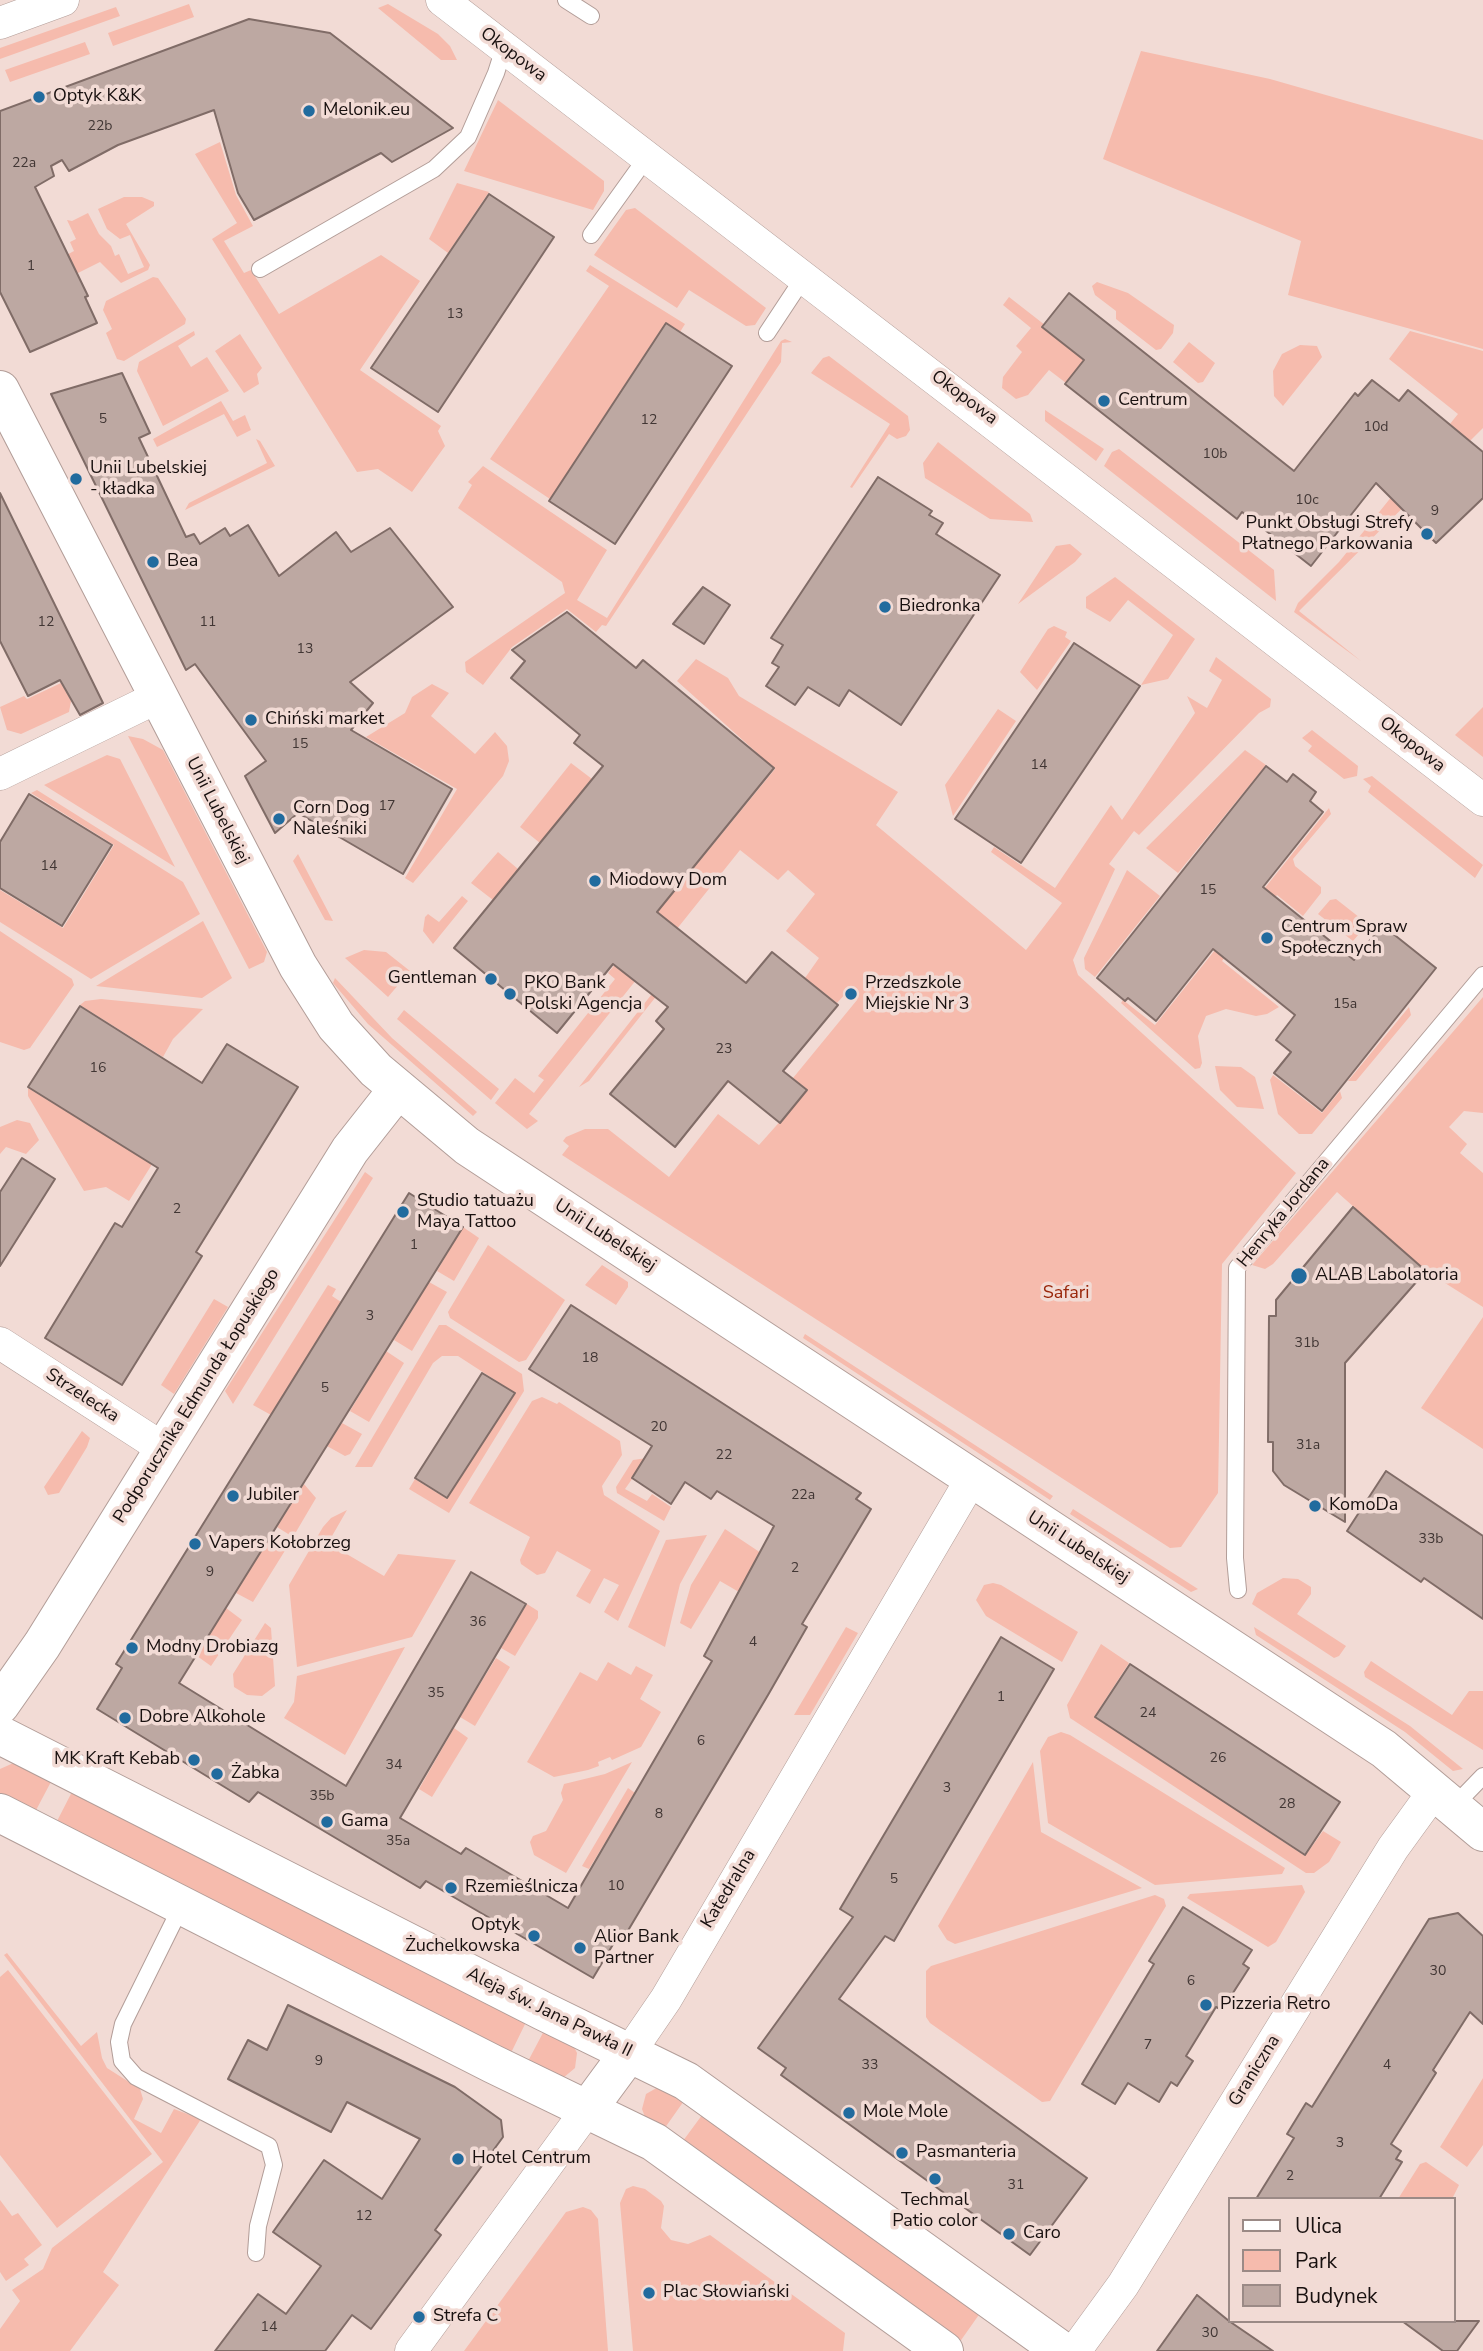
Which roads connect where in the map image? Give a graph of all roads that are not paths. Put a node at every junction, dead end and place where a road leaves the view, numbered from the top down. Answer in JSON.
{"nodes":[{"id":1,"x":63,"y":0,"type":"edge"},
{"id":2,"x":442,"y":0,"type":"edge"},
{"id":3,"x":566,"y":0,"type":"edge"},
{"id":4,"x":591,"y":16,"type":"dead end"},
{"id":5,"x":0,"y":23,"type":"edge"},
{"id":6,"x":504,"y":48,"type":"junction"},
{"id":7,"x":647,"y":157,"type":"junction"},
{"id":8,"x":591,"y":235,"type":"dead end"},
{"id":9,"x":260,"y":269,"type":"dead end"},
{"id":10,"x":804,"y":277,"type":"junction"},
{"id":11,"x":767,"y":333,"type":"dead end"},
{"id":12,"x":0,"y":390,"type":"edge"},
{"id":13,"x":158,"y":697,"type":"junction"},
{"id":14,"x":0,"y":774,"type":"edge"},
{"id":15,"x":1483,"y":800,"type":"edge"},
{"id":16,"x":1483,"y":975,"type":"edge"},
{"id":17,"x":398,"y":1088,"type":"junction"},
{"id":18,"x":0,"y":1343,"type":"edge"},
{"id":19,"x":164,"y":1449,"type":"junction"},
{"id":20,"x":972,"y":1478,"type":"junction"},
{"id":21,"x":1238,"y":1590,"type":"dead end"},
{"id":22,"x":0,"y":1705,"type":"edge"},
{"id":23,"x":0,"y":1735,"type":"edge"},
{"id":24,"x":1483,"y":1776,"type":"edge"},
{"id":25,"x":1444,"y":1798,"type":"junction"},
{"id":26,"x":0,"y":1813,"type":"edge"},
{"id":27,"x":1483,"y":1832,"type":"edge"},
{"id":28,"x":175,"y":1919,"type":"dead end"},
{"id":29,"x":629,"y":2053,"type":"junction"},
{"id":30,"x":587,"y":2110,"type":"junction"},
{"id":31,"x":256,"y":2253,"type":"dead end"},
{"id":32,"x":411,"y":2351,"type":"edge"},
{"id":33,"x":944,"y":2351,"type":"edge"},
{"id":34,"x":1062,"y":2351,"type":"edge"},
{"id":35,"x":1075,"y":2351,"type":"edge"}],
"edges":[{"from":1,"to":5,"type":"street"},
{"from":2,"to":6,"type":"street","name":"Okopowa"},
{"from":3,"to":4,"type":"lane"},
{"from":6,"to":7,"type":"street","name":"Okopowa"},
{"from":6,"to":9,"type":"lane"},
{"from":7,"to":8,"type":"lane"},
{"from":7,"to":10,"type":"street","name":"Okopowa"},
{"from":10,"to":11,"type":"lane"},
{"from":10,"to":15,"type":"street","name":"Okopowa"},
{"from":12,"to":13,"type":"street","name":"Unii Lubelskiej"},
{"from":13,"to":14,"type":"street"},
{"from":13,"to":17,"type":"street","name":"Unii Lubelskiej"},
{"from":16,"to":21,"type":"lane","name":"Henryka Jordana"},
{"from":17,"to":19,"type":"street","name":"Podporucznika Edmunda Łopuskiego"},
{"from":17,"to":20,"type":"street","name":"Unii Lubelskiej"},
{"from":18,"to":19,"type":"street","name":"Strzelecka"},
{"from":19,"to":22,"type":"street","name":"Podporucznika Edmunda Łopuskiego"},
{"from":20,"to":25,"type":"street","name":"Unii Lubelskiej"},
{"from":20,"to":29,"type":"street","name":"Katedralna"},
{"from":23,"to":29,"type":"street","name":"Aleja św. Jana Pawła II"},
{"from":24,"to":25,"type":"lane"},
{"from":25,"to":27,"type":"street","name":"Unii Lubelskiej"},
{"from":25,"to":35,"type":"street","name":"Graniczna"},
{"from":26,"to":30,"type":"street"},
{"from":28,"to":31,"type":"lane"},
{"from":29,"to":30,"type":"street","name":"Katedralna"},
{"from":29,"to":34,"type":"street","name":"Aleja św. Jana Pawła II"},
{"from":30,"to":32,"type":"street","name":"Katedralna"},
{"from":30,"to":33,"type":"street"}]}
